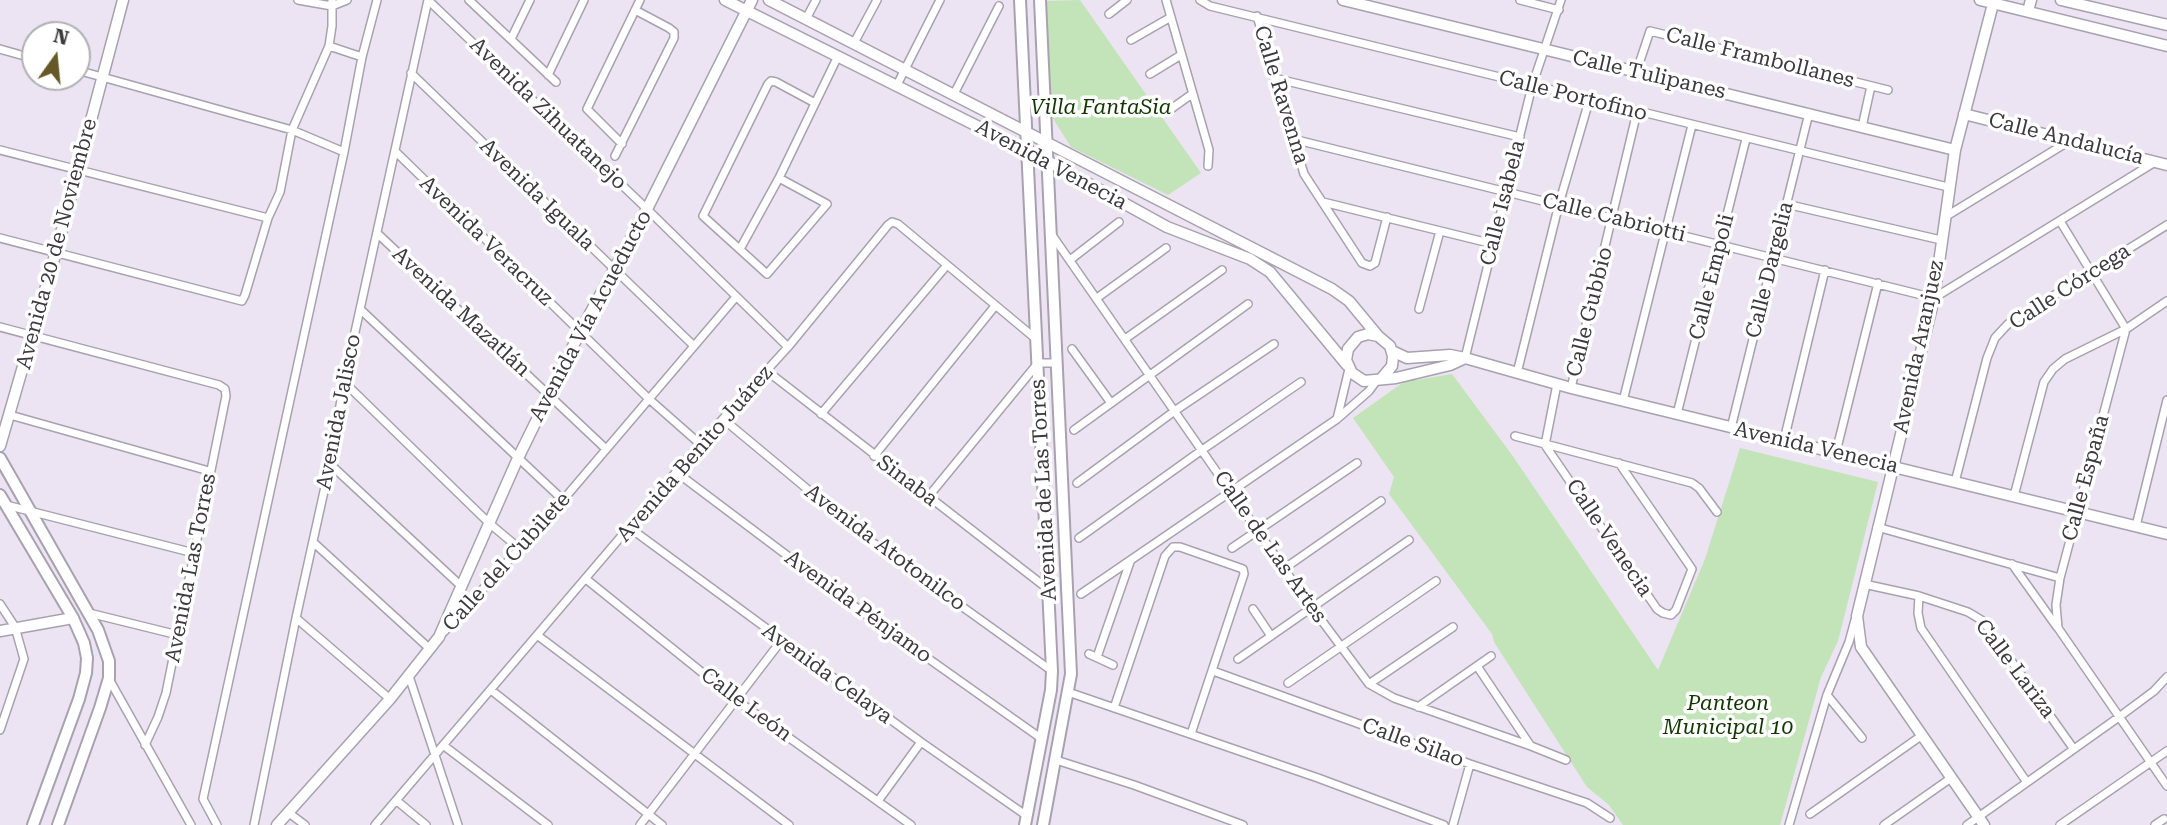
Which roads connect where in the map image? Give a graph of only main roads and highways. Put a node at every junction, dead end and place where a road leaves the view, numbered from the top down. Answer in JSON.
{"nodes":[{"id":1,"x":123,"y":0,"type":"edge"},
{"id":2,"x":725,"y":0,"type":"edge"},
{"id":3,"x":752,"y":0,"type":"edge"},
{"id":4,"x":769,"y":0,"type":"edge"},
{"id":5,"x":1020,"y":0,"type":"edge"},
{"id":6,"x":1040,"y":0,"type":"edge"},
{"id":7,"x":1343,"y":0,"type":"edge"},
{"id":8,"x":1980,"y":0,"type":"edge"},
{"id":9,"x":2031,"y":0,"type":"edge"},
{"id":10,"x":2061,"y":0,"type":"edge"},
{"id":11,"x":1994,"y":2,"type":"edge"},
{"id":12,"x":2018,"y":4,"type":"edge"},
{"id":13,"x":747,"y":11,"type":"junction"},
{"id":14,"x":2028,"y":11,"type":"junction"},
{"id":15,"x":2167,"y":26,"type":"edge"},
{"id":16,"x":2167,"y":46,"type":"edge"},
{"id":17,"x":1964,"y":114,"type":"junction"},
{"id":18,"x":1027,"y":133,"type":"junction"},
{"id":19,"x":1048,"y":144,"type":"junction"},
{"id":20,"x":1955,"y":150,"type":"junction"},
{"id":21,"x":1028,"y":152,"type":"junction"},
{"id":22,"x":1049,"y":162,"type":"junction"},
{"id":23,"x":2167,"y":165,"type":"edge"},
{"id":24,"x":1378,"y":336,"type":"junction"},
{"id":25,"x":1392,"y":351,"type":"junction"},
{"id":26,"x":1465,"y":358,"type":"junction"},
{"id":27,"x":1348,"y":367,"type":"junction"},
{"id":28,"x":1379,"y":379,"type":"junction"},
{"id":29,"x":0,"y":446,"type":"edge"},
{"id":30,"x":0,"y":458,"type":"edge"},
{"id":31,"x":1892,"y":466,"type":"junction"},
{"id":32,"x":4,"y":476,"type":"edge"},
{"id":33,"x":3,"y":500,"type":"edge"},
{"id":34,"x":2167,"y":534,"type":"edge"},
{"id":35,"x":73,"y":618,"type":"junction"},
{"id":36,"x":0,"y":631,"type":"edge"},
{"id":37,"x":439,"y":637,"type":"joint"},
{"id":38,"x":1026,"y":821,"type":"edge"},
{"id":39,"x":1981,"y":821,"type":"edge"},
{"id":40,"x":33,"y":825,"type":"edge"},
{"id":41,"x":58,"y":825,"type":"edge"},
{"id":42,"x":277,"y":825,"type":"edge"},
{"id":43,"x":1043,"y":825,"type":"edge"}],
"edges":[{"from":1,"to":29,"type":"main road","name":"Avenida 20 de Noviembre"},
{"from":2,"to":13,"type":"main road","name":"Avenida Venecia"},
{"from":3,"to":13,"type":"main road","name":"Avenida Vía Acueducto"},
{"from":4,"to":18,"type":"main road","name":"Avenida Venecia"},
{"from":5,"to":18,"type":"main road","name":"Avenida de Las Torres"},
{"from":6,"to":19,"type":"main road","name":"Avenida de Las Torres"},
{"from":7,"to":20,"type":"main road","name":"Calle Tulipanes"},
{"from":8,"to":11,"type":"main road"},
{"from":9,"to":14,"type":"main road"},
{"from":10,"to":15,"type":"main road"},
{"from":11,"to":12,"type":"main road"},
{"from":11,"to":17,"type":"main road","name":"Avenida Aranjuez"},
{"from":12,"to":14,"type":"main road"},
{"from":13,"to":21,"type":"main road","name":"Avenida Venecia"},
{"from":13,"to":37,"type":"main road","name":"Avenida Vía Acueducto"},
{"from":14,"to":16,"type":"main road"},
{"from":17,"to":20,"type":"main road","name":"Avenida Aranjuez"},
{"from":17,"to":23,"type":"main road","name":"Calle Andalucía"},
{"from":18,"to":19,"type":"main road","name":"Avenida Venecia"},
{"from":18,"to":21,"type":"main road","name":"Avenida de Las Torres"},
{"from":19,"to":22,"type":"main road","name":"Avenida de Las Torres"},
{"from":19,"to":24,"type":"main road","name":"Avenida Venecia"},
{"from":20,"to":31,"type":"main road","name":"Avenida Aranjuez"},
{"from":21,"to":22,"type":"main road","name":"Avenida Venecia"},
{"from":21,"to":38,"type":"main road","name":"Avenida de Las Torres"},
{"from":22,"to":27,"type":"main road","name":"Avenida Venecia"},
{"from":22,"to":43,"type":"main road","name":"Avenida de Las Torres"},
{"from":24,"to":25,"type":"main road"},
{"from":24,"to":27,"type":"main road"},
{"from":25,"to":26,"type":"main road","name":"Avenida Venecia"},
{"from":25,"to":28,"type":"main road"},
{"from":26,"to":28,"type":"main road"},
{"from":26,"to":31,"type":"main road","name":"Avenida Venecia"},
{"from":27,"to":28,"type":"main road"},
{"from":30,"to":32,"type":"main road"},
{"from":31,"to":34,"type":"main road","name":"Avenida Venecia"},
{"from":31,"to":39,"type":"main road","name":"Avenida Aranjuez"},
{"from":32,"to":41,"type":"main road"},
{"from":33,"to":35,"type":"main road"},
{"from":35,"to":36,"type":"main road"},
{"from":35,"to":40,"type":"main road"},
{"from":37,"to":42,"type":"main road","name":"Calle del Cubilete"}]}
